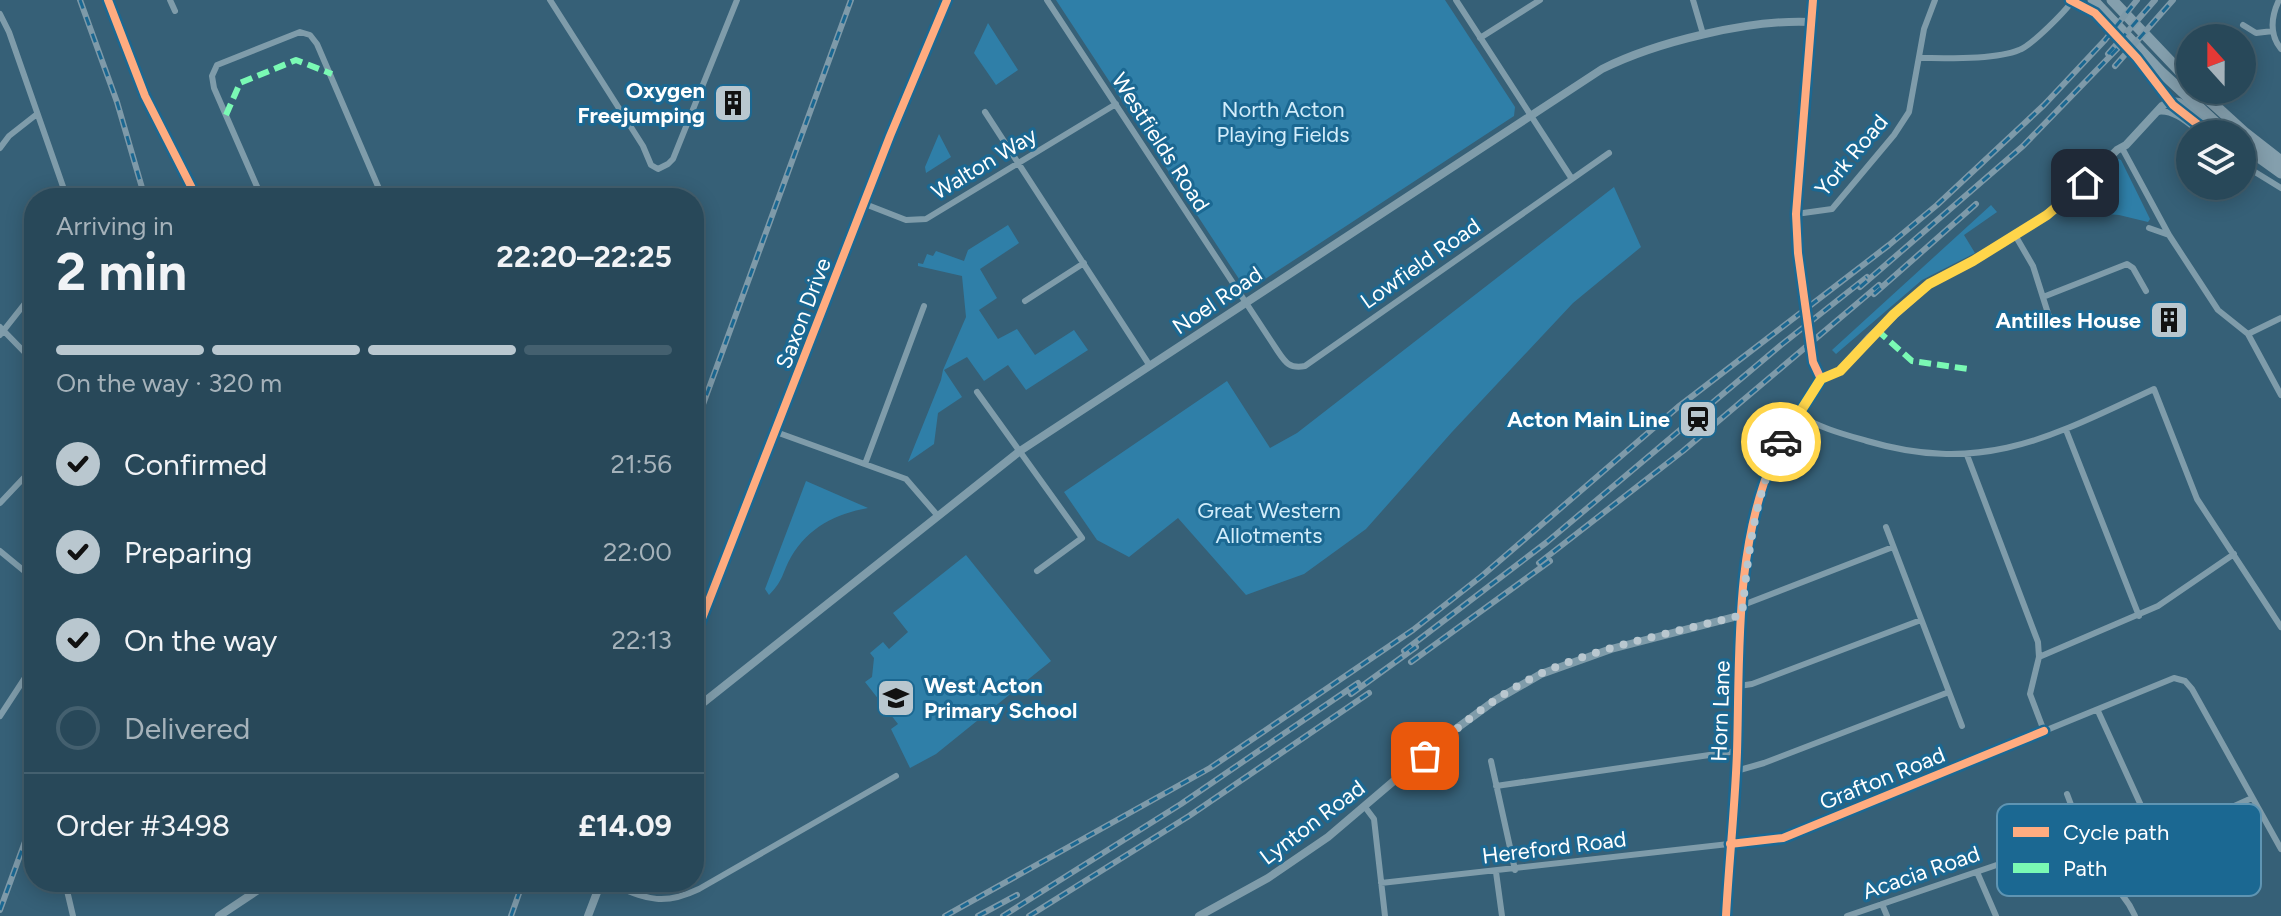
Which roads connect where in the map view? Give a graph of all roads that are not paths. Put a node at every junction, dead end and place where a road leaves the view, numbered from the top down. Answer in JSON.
{"nodes":[{"id":1,"x":170,"y":0,"type":"edge"},
{"id":2,"x":550,"y":0,"type":"edge"},
{"id":3,"x":737,"y":0,"type":"edge"},
{"id":4,"x":947,"y":0,"type":"edge"},
{"id":5,"x":1047,"y":0,"type":"edge"},
{"id":6,"x":1456,"y":0,"type":"edge"},
{"id":7,"x":1540,"y":0,"type":"edge"},
{"id":8,"x":1693,"y":0,"type":"edge"},
{"id":9,"x":1813,"y":0,"type":"edge"},
{"id":10,"x":1935,"y":0,"type":"edge"},
{"id":11,"x":2073,"y":0,"type":"edge"},
{"id":12,"x":2112,"y":0,"type":"edge"},
{"id":13,"x":2279,"y":0,"type":"edge"},
{"id":14,"x":2096,"y":3,"type":"edge"},
{"id":15,"x":175,"y":11,"type":"dead end"},
{"id":16,"x":0,"y":14,"type":"edge"},
{"id":17,"x":1811,"y":22,"type":"junction"},
{"id":18,"x":2273,"y":31,"type":"junction"},
{"id":19,"x":2256,"y":33,"type":"edge"},
{"id":20,"x":1703,"y":34,"type":"junction"},
{"id":21,"x":1480,"y":38,"type":"junction"},
{"id":22,"x":2281,"y":49,"type":"edge"},
{"id":23,"x":1920,"y":58,"type":"junction"},
{"id":24,"x":2176,"y":67,"type":"edge"},
{"id":25,"x":1116,"y":104,"type":"junction"},
{"id":26,"x":2213,"y":104,"type":"edge"},
{"id":27,"x":985,"y":112,"type":"dead end"},
{"id":28,"x":2156,"y":112,"type":"junction"},
{"id":29,"x":37,"y":114,"type":"junction"},
{"id":30,"x":1531,"y":117,"type":"junction"},
{"id":31,"x":2183,"y":120,"type":"edge"},
{"id":32,"x":2208,"y":120,"type":"edge"},
{"id":33,"x":2213,"y":120,"type":"edge"},
{"id":34,"x":0,"y":148,"type":"edge"},
{"id":35,"x":2122,"y":148,"type":"junction"},
{"id":36,"x":1609,"y":153,"type":"dead end"},
{"id":37,"x":2256,"y":155,"type":"edge"},
{"id":38,"x":2281,"y":161,"type":"edge"},
{"id":39,"x":1019,"y":163,"type":"junction"},
{"id":40,"x":2256,"y":173,"type":"edge"},
{"id":41,"x":2281,"y":173,"type":"edge"},
{"id":42,"x":1572,"y":179,"type":"junction"},
{"id":43,"x":64,"y":188,"type":"edge"},
{"id":44,"x":258,"y":188,"type":"edge"},
{"id":45,"x":379,"y":188,"type":"edge"},
{"id":46,"x":2281,"y":188,"type":"edge"},
{"id":47,"x":865,"y":204,"type":"junction"},
{"id":48,"x":1796,"y":214,"type":"junction"},
{"id":49,"x":2149,"y":228,"type":"dead end"},
{"id":50,"x":2015,"y":235,"type":"junction"},
{"id":51,"x":2169,"y":235,"type":"junction"},
{"id":52,"x":1084,"y":263,"type":"junction"},
{"id":53,"x":2146,"y":291,"type":"dead end"},
{"id":54,"x":2043,"y":297,"type":"junction"},
{"id":55,"x":1025,"y":301,"type":"dead end"},
{"id":56,"x":1246,"y":302,"type":"junction"},
{"id":57,"x":24,"y":304,"type":"edge"},
{"id":58,"x":924,"y":306,"type":"dead end"},
{"id":59,"x":2281,"y":318,"type":"edge"},
{"id":60,"x":2052,"y":326,"type":"dead end"},
{"id":61,"x":1,"y":331,"type":"edge"},
{"id":62,"x":2248,"y":334,"type":"junction"},
{"id":63,"x":24,"y":353,"type":"edge"},
{"id":64,"x":1150,"y":366,"type":"junction"},
{"id":65,"x":1821,"y":379,"type":"junction"},
{"id":66,"x":977,"y":392,"type":"dead end"},
{"id":67,"x":2281,"y":395,"type":"edge"},
{"id":68,"x":1799,"y":415,"type":"junction"},
{"id":69,"x":2066,"y":430,"type":"junction"},
{"id":70,"x":776,"y":432,"type":"junction"},
{"id":71,"x":1020,"y":451,"type":"junction"},
{"id":72,"x":1967,"y":455,"type":"junction"},
{"id":73,"x":865,"y":464,"type":"junction"},
{"id":74,"x":24,"y":478,"type":"edge"},
{"id":75,"x":0,"y":503,"type":"edge"},
{"id":76,"x":938,"y":516,"type":"junction"},
{"id":77,"x":1886,"y":527,"type":"dead end"},
{"id":78,"x":1893,"y":547,"type":"junction"},
{"id":79,"x":0,"y":551,"type":"edge"},
{"id":80,"x":2234,"y":554,"type":"junction"},
{"id":81,"x":24,"y":570,"type":"edge"},
{"id":82,"x":1037,"y":571,"type":"dead end"},
{"id":83,"x":1742,"y":610,"type":"junction"},
{"id":84,"x":704,"y":614,"type":"edge"},
{"id":85,"x":2139,"y":616,"type":"junction"},
{"id":86,"x":1921,"y":620,"type":"junction"},
{"id":87,"x":2281,"y":627,"type":"edge"},
{"id":88,"x":2039,"y":657,"type":"junction"},
{"id":89,"x":24,"y":679,"type":"edge"},
{"id":90,"x":1739,"y":686,"type":"junction"},
{"id":91,"x":1949,"y":692,"type":"junction"},
{"id":92,"x":704,"y":702,"type":"edge"},
{"id":93,"x":2098,"y":711,"type":"junction"},
{"id":94,"x":0,"y":716,"type":"edge"},
{"id":95,"x":1962,"y":726,"type":"dead end"},
{"id":96,"x":2044,"y":731,"type":"junction"},
{"id":97,"x":1737,"y":751,"type":"junction"},
{"id":98,"x":1491,"y":761,"type":"dead end"},
{"id":99,"x":1736,"y":771,"type":"junction"},
{"id":100,"x":896,"y":776,"type":"dead end"},
{"id":101,"x":1496,"y":786,"type":"junction"},
{"id":102,"x":2067,"y":794,"type":"dead end"},
{"id":103,"x":2252,"y":798,"type":"junction"},
{"id":104,"x":2071,"y":804,"type":"edge"},
{"id":105,"x":2140,"y":804,"type":"edge"},
{"id":106,"x":2239,"y":804,"type":"edge"},
{"id":107,"x":2255,"y":804,"type":"edge"},
{"id":108,"x":1365,"y":807,"type":"junction"},
{"id":109,"x":2261,"y":814,"type":"edge"},
{"id":110,"x":1730,"y":844,"type":"junction"},
{"id":111,"x":2281,"y":849,"type":"edge"},
{"id":112,"x":1997,"y":865,"type":"edge"},
{"id":113,"x":1515,"y":870,"type":"junction"},
{"id":114,"x":1496,"y":872,"type":"junction"},
{"id":115,"x":1977,"y":872,"type":"junction"},
{"id":116,"x":1381,"y":883,"type":"junction"},
{"id":117,"x":704,"y":886,"type":"edge"},
{"id":118,"x":67,"y":892,"type":"edge"},
{"id":119,"x":250,"y":892,"type":"edge"},
{"id":120,"x":599,"y":892,"type":"edge"},
{"id":121,"x":629,"y":892,"type":"edge"},
{"id":122,"x":692,"y":892,"type":"edge"},
{"id":123,"x":2123,"y":896,"type":"edge"},
{"id":124,"x":1882,"y":904,"type":"junction"},
{"id":125,"x":73,"y":916,"type":"edge"},
{"id":126,"x":219,"y":916,"type":"edge"},
{"id":127,"x":588,"y":916,"type":"edge"},
{"id":128,"x":1199,"y":916,"type":"edge"},
{"id":129,"x":1385,"y":916,"type":"edge"},
{"id":130,"x":1502,"y":916,"type":"edge"},
{"id":131,"x":1726,"y":916,"type":"edge"},
{"id":132,"x":1847,"y":916,"type":"edge"},
{"id":133,"x":1887,"y":916,"type":"edge"},
{"id":134,"x":1996,"y":916,"type":"edge"},
{"id":135,"x":2135,"y":916,"type":"edge"}],
"edges":[{"from":1,"to":15,"type":"street"},
{"from":2,"to":3,"type":"street"},
{"from":4,"to":47,"type":"street","name":"Saxon Drive"},
{"from":5,"to":25,"type":"street","name":"Westfields Road"},
{"from":6,"to":21,"type":"street"},
{"from":7,"to":21,"type":"street"},
{"from":8,"to":20,"type":"street"},
{"from":9,"to":17,"type":"main road"},
{"from":10,"to":23,"type":"street","name":"York Road"},
{"from":11,"to":23,"type":"street"},
{"from":12,"to":24,"type":"highway"},
{"from":13,"to":18,"type":"street"},
{"from":14,"to":33,"type":"highway"},
{"from":16,"to":29,"type":"street"},
{"from":17,"to":20,"type":"street","name":"Noel Road"},
{"from":17,"to":48,"type":"main road"},
{"from":18,"to":19,"type":"street"},
{"from":18,"to":22,"type":"street"},
{"from":20,"to":30,"type":"street","name":"Noel Road"},
{"from":21,"to":30,"type":"street"},
{"from":23,"to":48,"type":"street","name":"York Road"},
{"from":25,"to":39,"type":"street","name":"Walton Way"},
{"from":25,"to":56,"type":"street","name":"Westfields Road"},
{"from":26,"to":38,"type":"highway"},
{"from":27,"to":39,"type":"street"},
{"from":28,"to":31,"type":"street"},
{"from":28,"to":32,"type":"street"},
{"from":28,"to":35,"type":"street"},
{"from":29,"to":34,"type":"street"},
{"from":29,"to":43,"type":"street"},
{"from":30,"to":42,"type":"street"},
{"from":30,"to":56,"type":"street","name":"Noel Road"},
{"from":35,"to":50,"type":"street"},
{"from":35,"to":51,"type":"street"},
{"from":36,"to":42,"type":"street"},
{"from":37,"to":41,"type":"highway"},
{"from":39,"to":47,"type":"street","name":"Walton Way"},
{"from":39,"to":52,"type":"street"},
{"from":40,"to":46,"type":"street"},
{"from":42,"to":56,"type":"street","name":"Lowfield Road"},
{"from":44,"to":45,"type":"street"},
{"from":47,"to":70,"type":"street","name":"Saxon Drive"},
{"from":48,"to":65,"type":"main road"},
{"from":49,"to":51,"type":"street"},
{"from":50,"to":54,"type":"street"},
{"from":50,"to":65,"type":"street"},
{"from":51,"to":62,"type":"street"},
{"from":52,"to":55,"type":"street"},
{"from":52,"to":64,"type":"street"},
{"from":53,"to":54,"type":"street"},
{"from":54,"to":60,"type":"street"},
{"from":56,"to":64,"type":"street","name":"Noel Road"},
{"from":57,"to":61,"type":"street"},
{"from":58,"to":73,"type":"street"},
{"from":59,"to":62,"type":"street"},
{"from":61,"to":63,"type":"street"},
{"from":62,"to":67,"type":"street"},
{"from":64,"to":71,"type":"street","name":"Noel Road"},
{"from":65,"to":68,"type":"main road","name":"Horn Lane"},
{"from":66,"to":71,"type":"street"},
{"from":68,"to":72,"type":"street"},
{"from":68,"to":83,"type":"main road","name":"Horn Lane"},
{"from":69,"to":72,"type":"street"},
{"from":69,"to":80,"type":"street"},
{"from":69,"to":85,"type":"street"},
{"from":70,"to":73,"type":"street"},
{"from":70,"to":84,"type":"street","name":"Saxon Drive"},
{"from":71,"to":76,"type":"street","name":"Noel Road"},
{"from":71,"to":82,"type":"street"},
{"from":72,"to":88,"type":"street"},
{"from":73,"to":76,"type":"street"},
{"from":74,"to":75,"type":"street"},
{"from":76,"to":92,"type":"street","name":"Noel Road"},
{"from":77,"to":78,"type":"street"},
{"from":78,"to":83,"type":"street"},
{"from":78,"to":86,"type":"street"},
{"from":79,"to":81,"type":"street"},
{"from":80,"to":85,"type":"street"},
{"from":80,"to":87,"type":"street"},
{"from":83,"to":90,"type":"main road","name":"Horn Lane"},
{"from":83,"to":108,"type":"street","name":"Lynton Road"},
{"from":85,"to":88,"type":"street"},
{"from":86,"to":90,"type":"street"},
{"from":86,"to":91,"type":"street"},
{"from":88,"to":96,"type":"street"},
{"from":89,"to":94,"type":"street"},
{"from":90,"to":97,"type":"main road","name":"Horn Lane"},
{"from":91,"to":95,"type":"street"},
{"from":91,"to":99,"type":"street"},
{"from":93,"to":96,"type":"street","name":"Grafton Road"},
{"from":93,"to":103,"type":"street","name":"Grafton Road"},
{"from":93,"to":105,"type":"street"},
{"from":96,"to":110,"type":"street","name":"Grafton Road"},
{"from":97,"to":99,"type":"main road","name":"Horn Lane"},
{"from":97,"to":101,"type":"street"},
{"from":98,"to":101,"type":"street"},
{"from":99,"to":110,"type":"main road","name":"Horn Lane"},
{"from":100,"to":117,"type":"street"},
{"from":101,"to":113,"type":"street"},
{"from":102,"to":104,"type":"street"},
{"from":103,"to":106,"type":"street"},
{"from":103,"to":107,"type":"street"},
{"from":108,"to":116,"type":"street"},
{"from":108,"to":128,"type":"street","name":"Lynton Road"},
{"from":109,"to":111,"type":"street"},
{"from":110,"to":113,"type":"street","name":"Hereford Road"},
{"from":110,"to":131,"type":"main road","name":"Horn Lane"},
{"from":112,"to":115,"type":"street","name":"Acacia Road"},
{"from":113,"to":114,"type":"street","name":"Hereford Road"},
{"from":114,"to":116,"type":"street","name":"Hereford Road"},
{"from":114,"to":130,"type":"street"},
{"from":115,"to":124,"type":"street","name":"Acacia Road"},
{"from":115,"to":134,"type":"street"},
{"from":116,"to":129,"type":"street"},
{"from":118,"to":125,"type":"street"},
{"from":119,"to":126,"type":"street"},
{"from":120,"to":127,"type":"street"},
{"from":121,"to":122,"type":"street"},
{"from":123,"to":135,"type":"street"},
{"from":124,"to":132,"type":"street","name":"Acacia Road"},
{"from":124,"to":133,"type":"street"}]}
